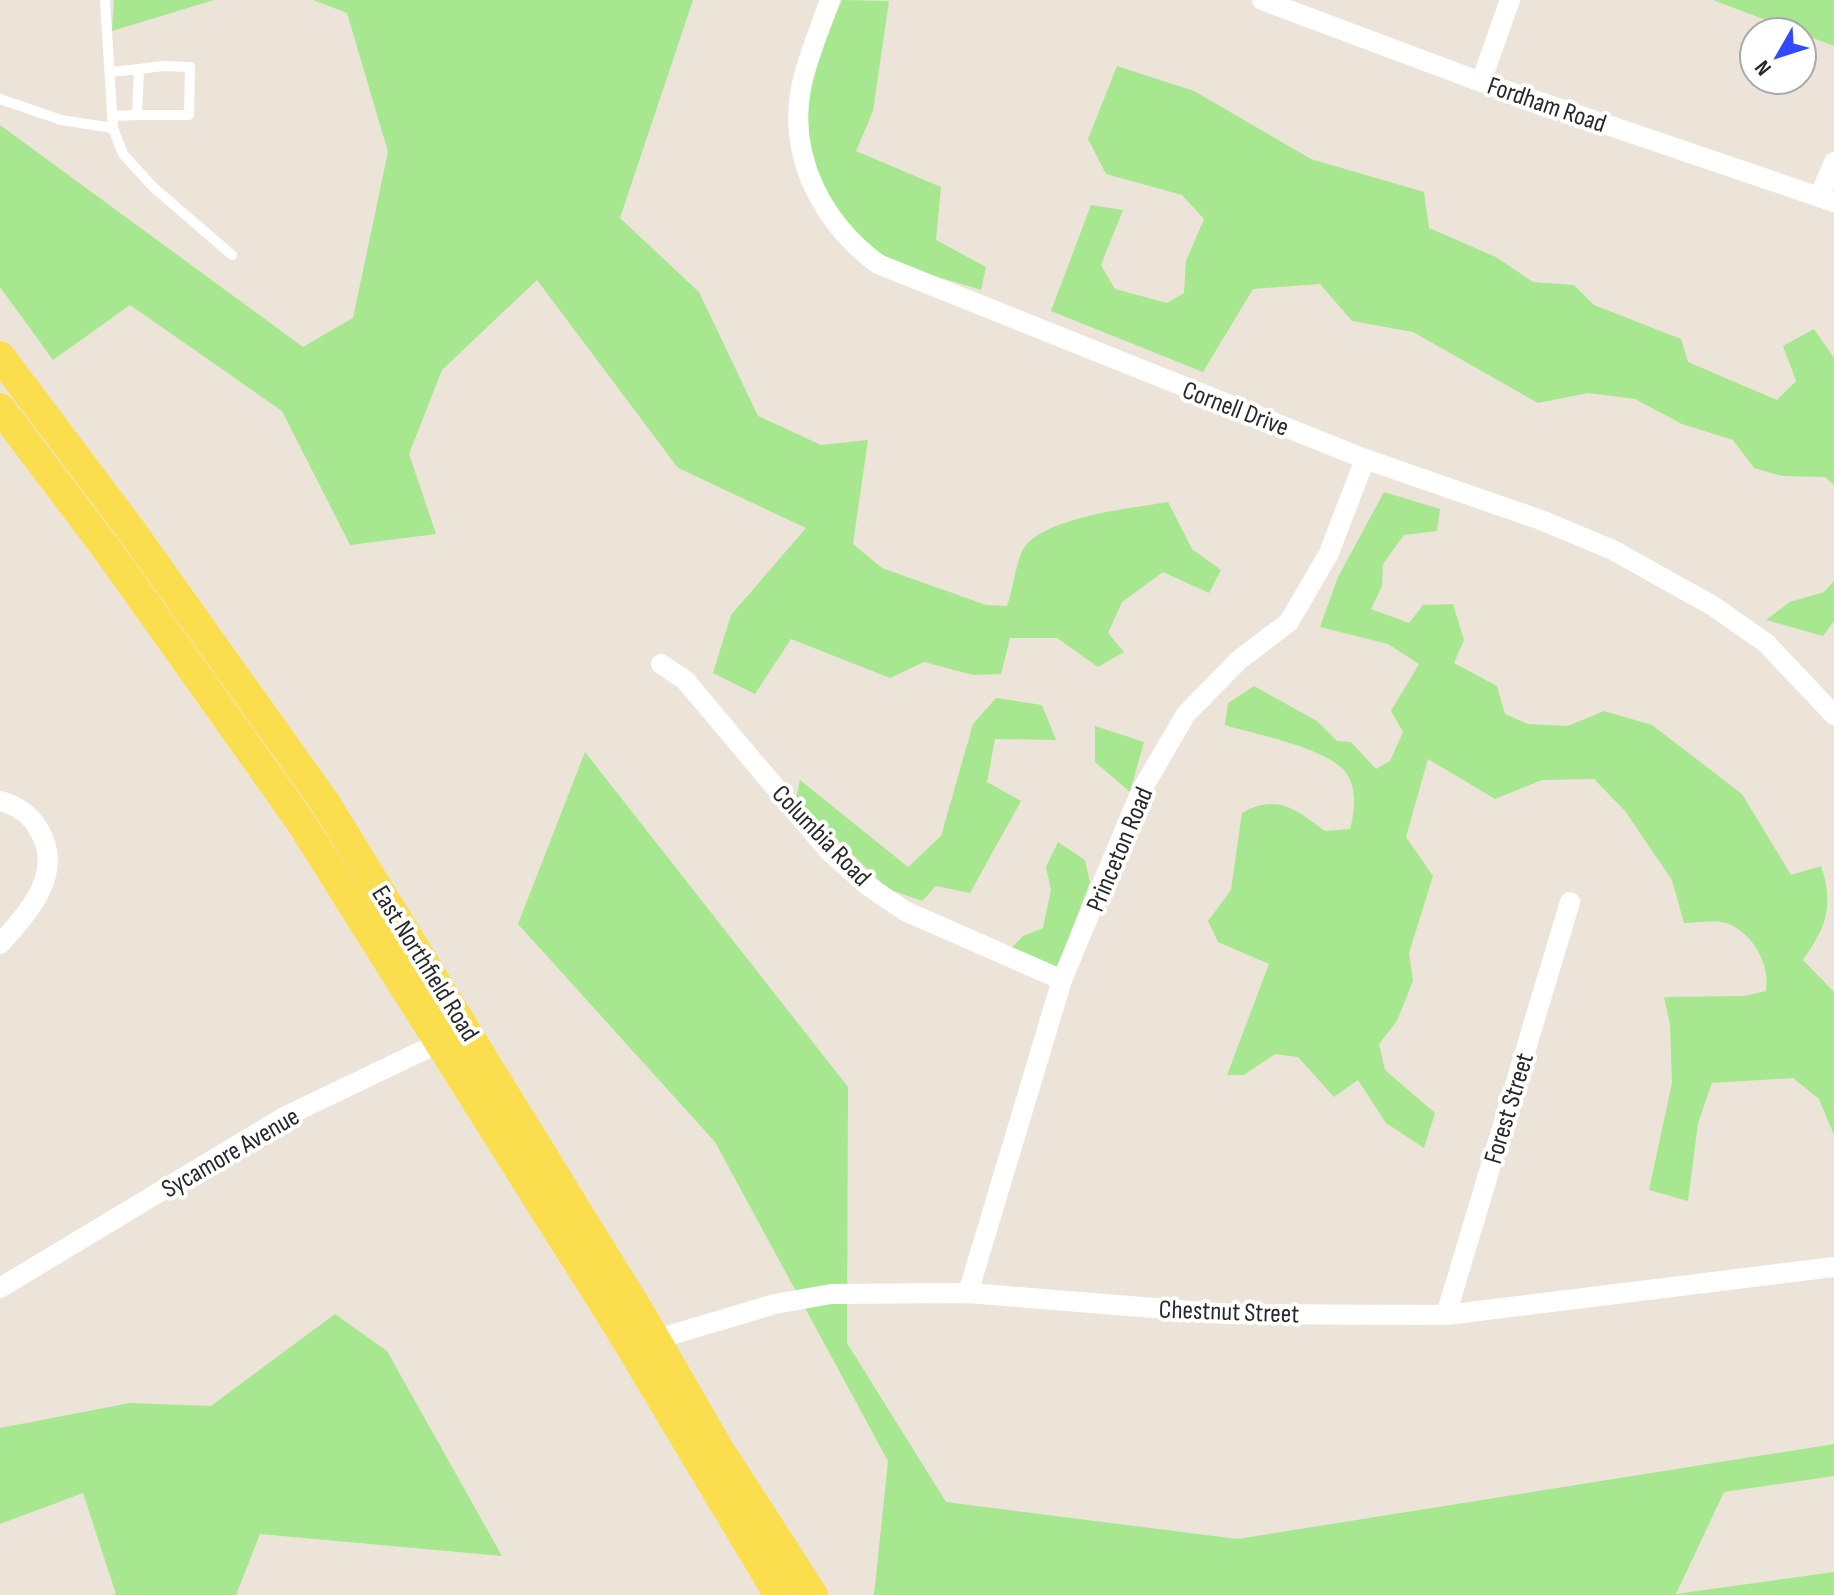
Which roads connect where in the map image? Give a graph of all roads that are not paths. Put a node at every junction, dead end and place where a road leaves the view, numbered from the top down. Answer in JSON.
{"nodes":[{"id":1,"x":105,"y":0,"type":"edge"},
{"id":2,"x":830,"y":0,"type":"edge"},
{"id":3,"x":1262,"y":0,"type":"edge"},
{"id":4,"x":1510,"y":0,"type":"edge"},
{"id":5,"x":139,"y":69,"type":"junction"},
{"id":6,"x":110,"y":72,"type":"junction"},
{"id":7,"x":1481,"y":82,"type":"junction"},
{"id":8,"x":0,"y":99,"type":"edge"},
{"id":9,"x":137,"y":115,"type":"junction"},
{"id":10,"x":112,"y":116,"type":"junction"},
{"id":11,"x":113,"y":128,"type":"junction"},
{"id":12,"x":1834,"y":162,"type":"edge"},
{"id":13,"x":1827,"y":198,"type":"edge"},
{"id":14,"x":232,"y":255,"type":"dead end"},
{"id":15,"x":5,"y":372,"type":"edge"},
{"id":16,"x":0,"y":408,"type":"edge"},
{"id":17,"x":1365,"y":459,"type":"junction"},
{"id":18,"x":171,"y":586,"type":"junction"},
{"id":19,"x":148,"y":608,"type":"junction"},
{"id":20,"x":661,"y":664,"type":"dead end"},
{"id":21,"x":1834,"y":715,"type":"edge"},
{"id":22,"x":0,"y":801,"type":"edge"},
{"id":23,"x":324,"y":801,"type":"junction"},
{"id":24,"x":298,"y":818,"type":"junction"},
{"id":25,"x":1570,"y":902,"type":"dead end"},
{"id":26,"x":0,"y":944,"type":"edge"},
{"id":27,"x":1062,"y":980,"type":"junction"},
{"id":28,"x":466,"y":1028,"type":"junction"},
{"id":29,"x":440,"y":1044,"type":"junction"},
{"id":30,"x":1834,"y":1267,"type":"edge"},
{"id":31,"x":3,"y":1280,"type":"edge"},
{"id":32,"x":968,"y":1293,"type":"junction"},
{"id":33,"x":1446,"y":1315,"type":"junction"},
{"id":34,"x":642,"y":1345,"type":"junction"},
{"id":35,"x":779,"y":1595,"type":"edge"},
{"id":36,"x":813,"y":1595,"type":"edge"}],
"edges":[{"from":1,"to":6,"type":"lane"},
{"from":2,"to":17,"type":"street","name":"Cornell Drive"},
{"from":3,"to":7,"type":"street","name":"Fordham Road"},
{"from":4,"to":7,"type":"street"},
{"from":5,"to":6,"type":"lane"},
{"from":5,"to":9,"type":"lane"},
{"from":5,"to":9,"type":"lane"},
{"from":6,"to":10,"type":"lane"},
{"from":7,"to":13,"type":"street","name":"Fordham Road"},
{"from":8,"to":11,"type":"lane"},
{"from":9,"to":10,"type":"lane"},
{"from":10,"to":11,"type":"lane"},
{"from":11,"to":14,"type":"lane"},
{"from":12,"to":13,"type":"street"},
{"from":15,"to":18,"type":"main road","name":"East Northfield Road"},
{"from":16,"to":19,"type":"main road","name":"East Northfield Road"},
{"from":17,"to":21,"type":"street","name":"Cornell Drive"},
{"from":17,"to":27,"type":"street","name":"Princeton Road"},
{"from":18,"to":19,"type":"main road"},
{"from":18,"to":23,"type":"main road","name":"East Northfield Road"},
{"from":19,"to":24,"type":"main road","name":"East Northfield Road"},
{"from":20,"to":27,"type":"street","name":"Columbia Road"},
{"from":22,"to":26,"type":"street"},
{"from":23,"to":24,"type":"main road"},
{"from":23,"to":28,"type":"main road","name":"East Northfield Road"},
{"from":24,"to":29,"type":"main road","name":"East Northfield Road"},
{"from":25,"to":33,"type":"street","name":"Forest Street"},
{"from":27,"to":32,"type":"street","name":"Princeton Road"},
{"from":28,"to":29,"type":"street","name":"Sycamore Avenue"},
{"from":28,"to":34,"type":"main road","name":"East Northfield Road"},
{"from":29,"to":31,"type":"street","name":"Sycamore Avenue"},
{"from":29,"to":34,"type":"main road","name":"East Northfield Road"},
{"from":30,"to":33,"type":"street","name":"Chestnut Street"},
{"from":32,"to":33,"type":"street","name":"Chestnut Street"},
{"from":32,"to":34,"type":"street","name":"Chestnut Street"},
{"from":34,"to":35,"type":"main road","name":"East Northfield Road"},
{"from":34,"to":36,"type":"main road","name":"East Northfield Road"}]}
